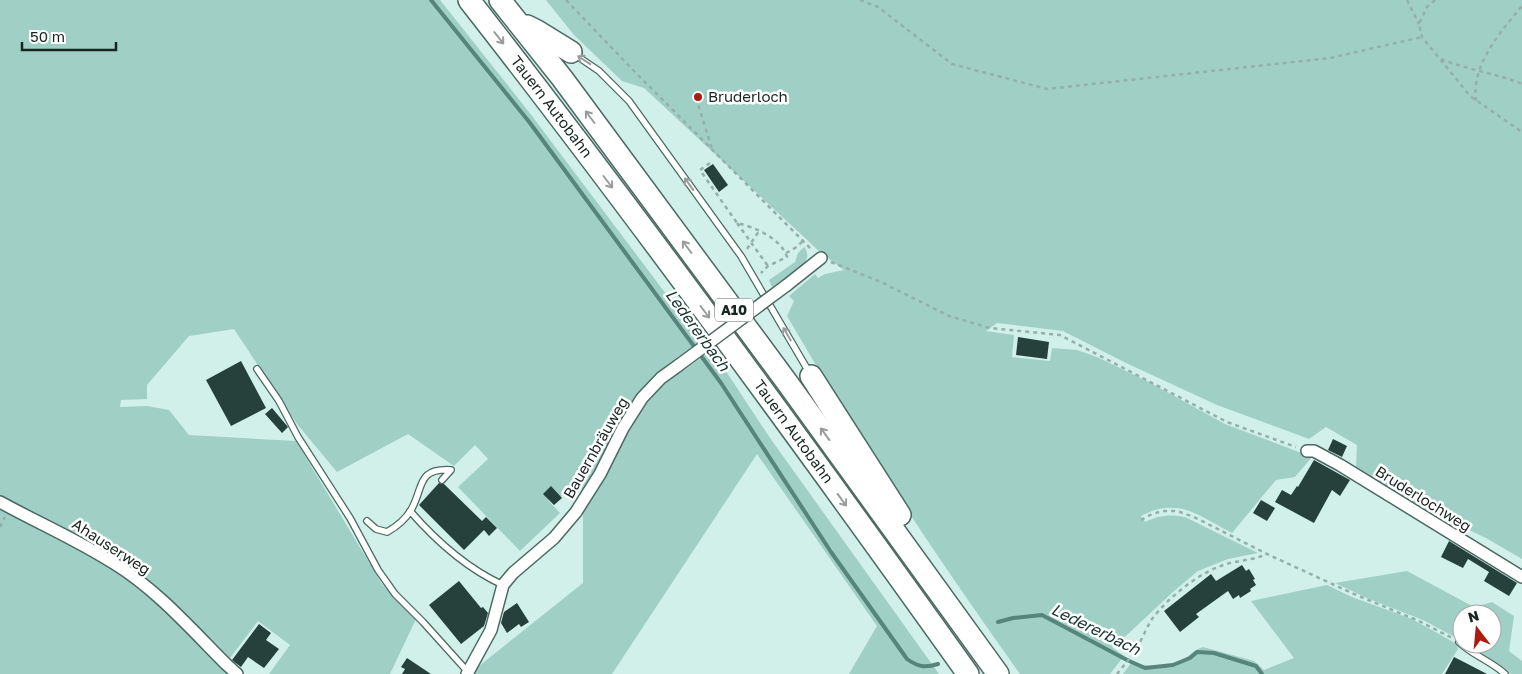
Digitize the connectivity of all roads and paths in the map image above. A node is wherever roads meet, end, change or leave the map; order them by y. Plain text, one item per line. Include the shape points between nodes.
1 (469, 0) edge
2 (500, 0) edge
3 (566, 0) edge
4 (860, 0) edge
5 (1407, 0) edge
6 (1435, 0) edge
7 (1522, 6) edge
8 (518, 22) junction
9 (1419, 24) junction
10 (1422, 37) junction
11 (571, 52) joint
12 (1439, 59) junction
13 (1480, 71) junction
14 (1522, 84) edge
15 (696, 98) dead end
16 (1476, 101) junction
17 (1522, 132) edge
18 (713, 151) junction
19 (710, 163) dead end
20 (737, 223) junction
21 (759, 231) junction
22 (803, 240) junction
23 (752, 242) junction
24 (786, 254) junction
25 (741, 256) junction
26 (821, 258) junction
27 (768, 266) junction
28 (754, 278) junction
29 (257, 369) dead end
30 (811, 376) joint
31 (1307, 450) joint
32 (442, 480) dead end
33 (0, 502) edge
34 (410, 511) junction
35 (1140, 520) dead end
36 (367, 521) dead end
37 (1267, 554) junction
38 (1522, 577) edge
39 (503, 585) junction
40 (946, 601) junction
41 (1452, 638) edge
42 (1475, 654) edge
43 (468, 673) edge
44 (237, 674) edge
45 (968, 674) edge
46 (998, 674) edge
47 (1117, 674) edge
48 (1505, 674) edge

1 -> 45 highway, Tauern Autobahn / A10 via 760,386
2 - 8 highway, Tauern Autobahn / A10
3 - 18 path
4 - 10 path via 878,7 952,64 1047,89 1330,58
5 - 9 path
6 - 9 path via 1427,7
7 - 13 path via 1493,45
8 - 11 highway
40 -> 8 highway, Tauern Autobahn / A10 via 780,372
9 - 10 path
10 - 12 path
25 -> 11 lane via 629,101 599,71
12 - 13 path
12 - 16 path
13 - 14 path
13 - 16 path via 1476,82
15 - 18 path
16 - 17 path
18 - 22 path
19 - 20 path via 700,170
20 - 21 path
20 - 23 path
21 - 23 path
21 - 24 path via 774,240
22 - 24 path
22 - 26 path
23 - 25 path
23 - 27 path
24 - 27 path via 787,257
25 - 28 lane
26 - 31 path via 881,282 949,316 990,328 1060,335 1227,422
26 - 39 street, Bauernbräuweg, bridge via 661,378 642,398 576,512 554,538 512,573
27 - 28 path
30 -> 28 lane
29 - 43 lane, Bauernbräuweg via 350,518 378,570 395,594
30 - 40 highway via 926,554
31 - 38 street, Bruderlochweg via 1340,465
32 - 34 lane via 451,470 437,469 428,474
33 - 44 street, Ahauserweg via 116,564 153,593
34 - 36 lane via 387,532 376,529
34 - 39 lane via 453,553 483,576
35 - 37 path via 1163,511 1177,511
37 - 41 path
37 - 47 path via 1218,567 1165,603
39 - 43 street, Bauernbräuweg via 491,630
40 - 46 highway, Tauern Autobahn / A10
42 - 48 lane

